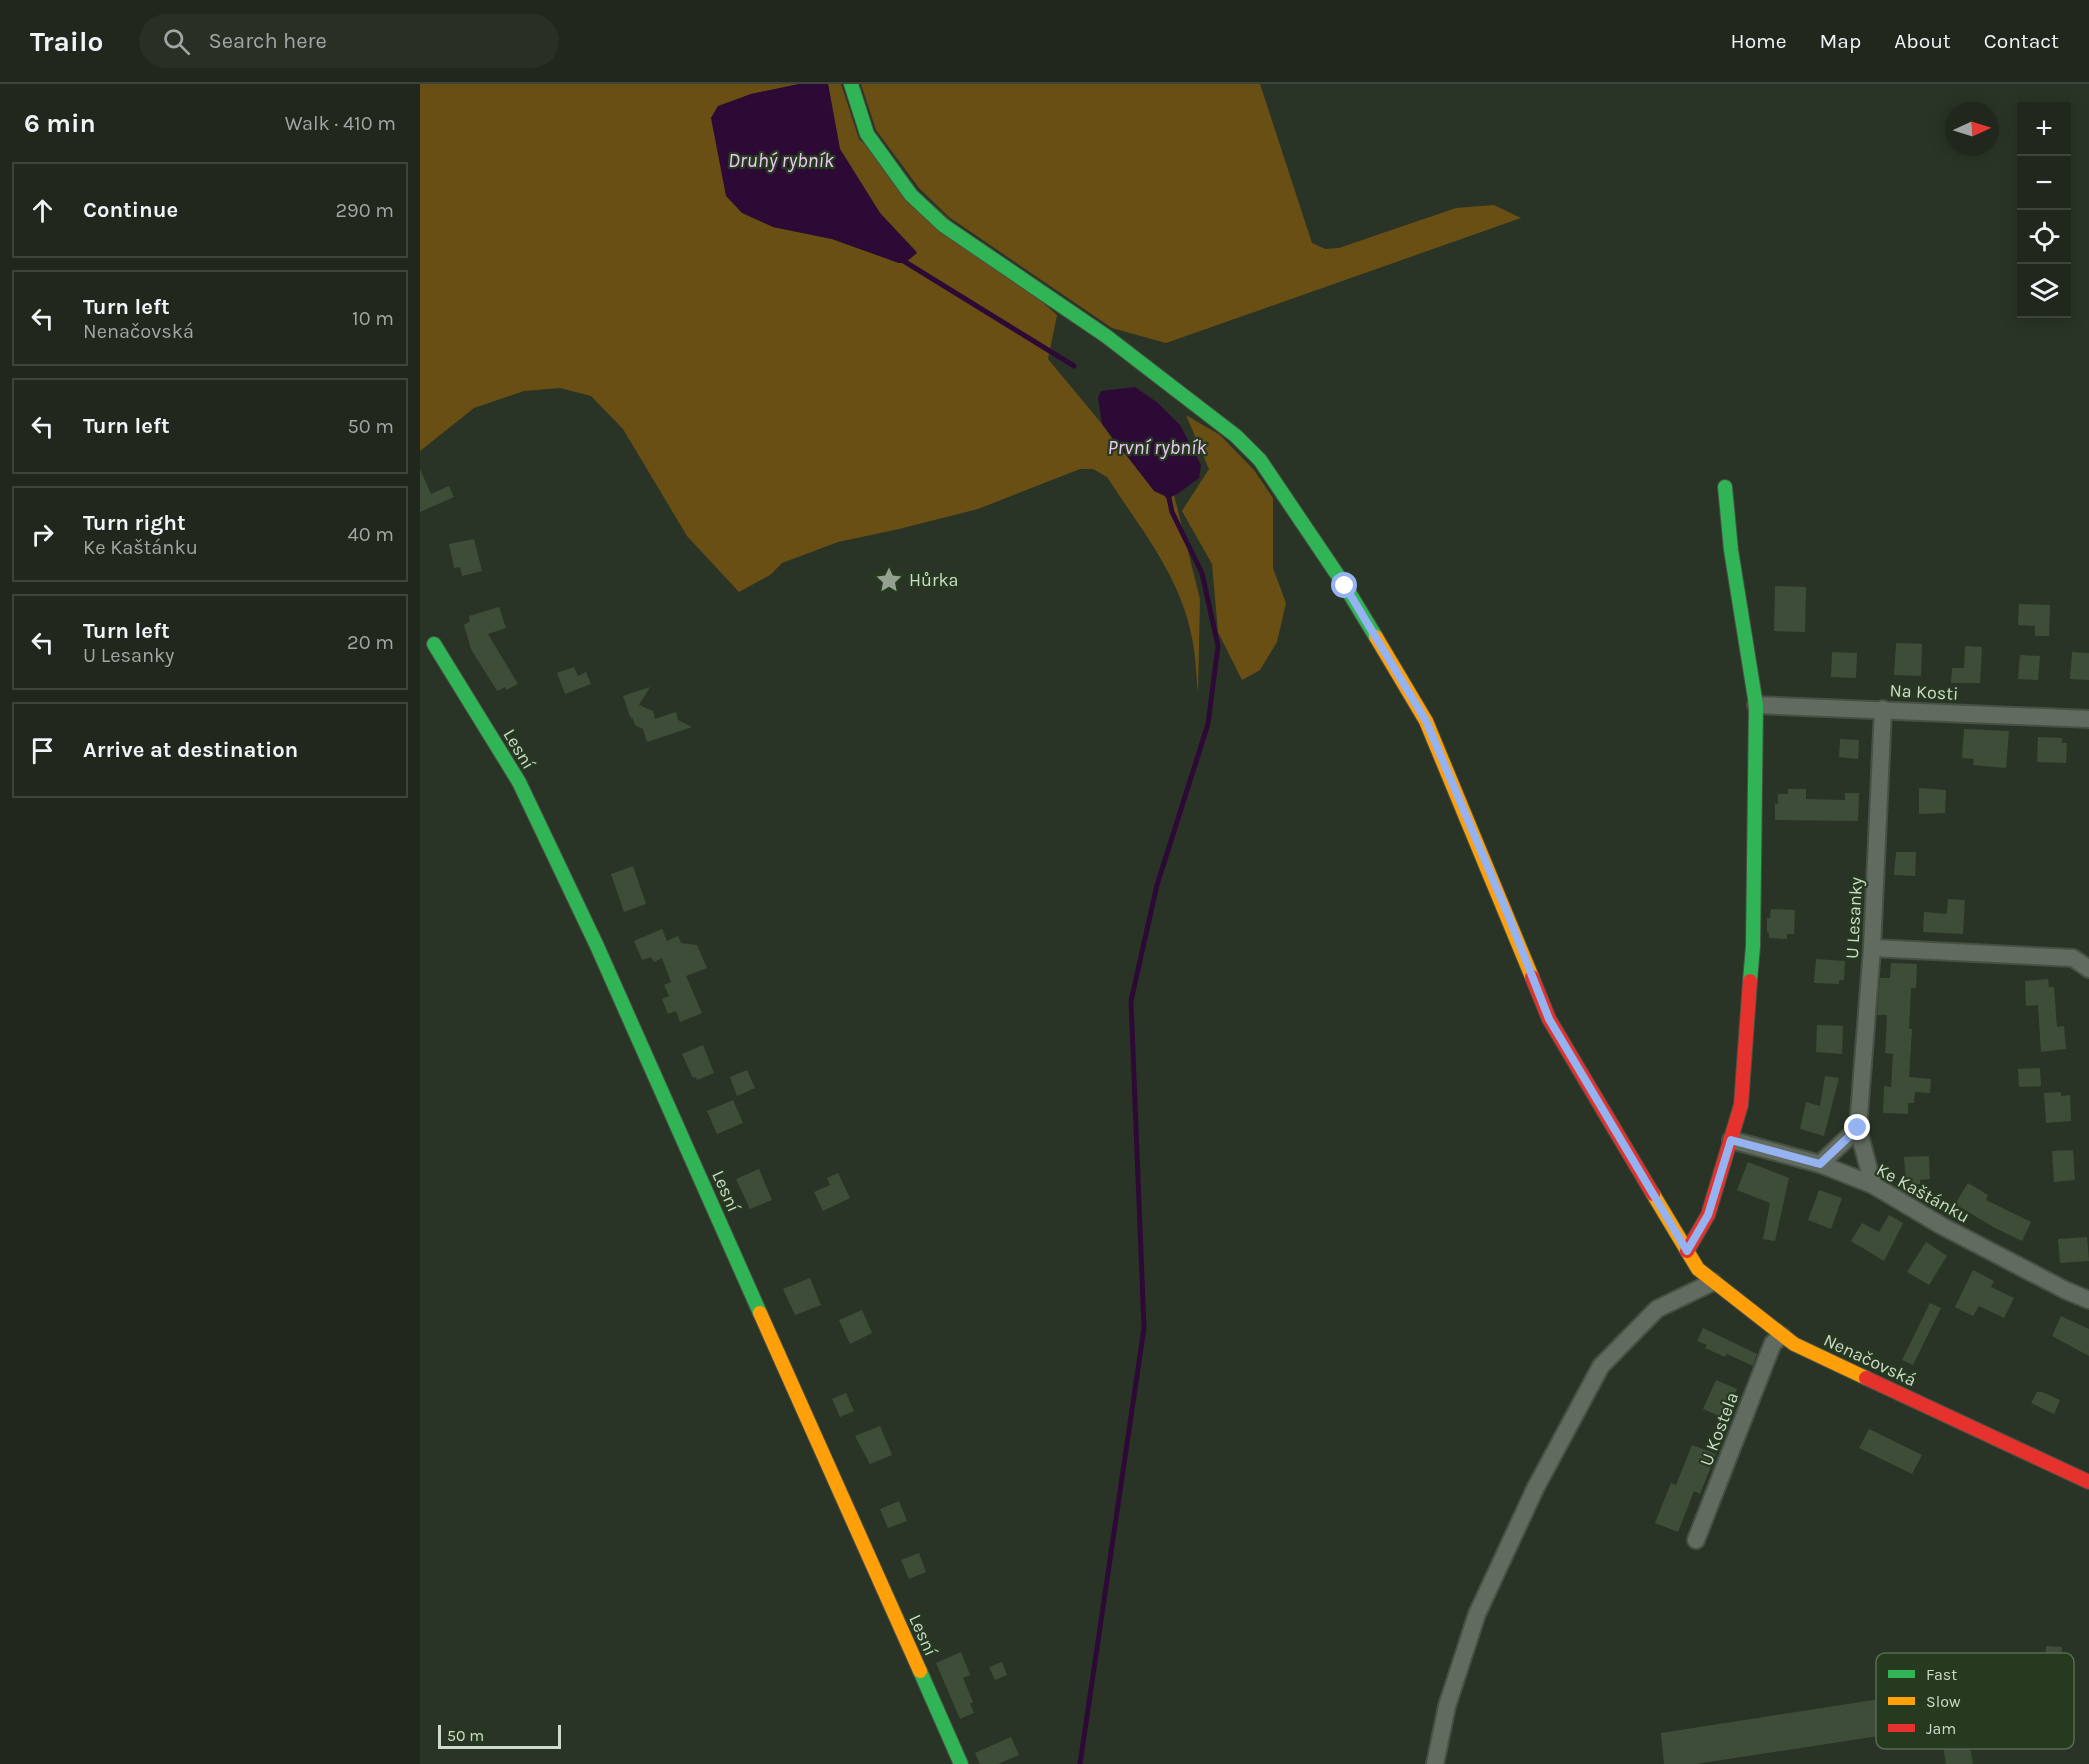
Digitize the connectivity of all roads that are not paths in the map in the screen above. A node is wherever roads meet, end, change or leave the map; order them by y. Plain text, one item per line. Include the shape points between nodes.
1 (851, 84) edge
2 (1725, 487) dead end
3 (434, 644) dead end
4 (1756, 705) junction
5 (1883, 709) junction
6 (2089, 719) edge
7 (1872, 948) junction
8 (2089, 969) edge
9 (1858, 1128) junction
10 (1731, 1140) junction
11 (1820, 1164) junction
12 (1873, 1185) junction
13 (1687, 1251) junction
14 (1713, 1282) junction
15 (2089, 1300) edge
16 (1782, 1336) junction
17 (2089, 1482) edge
18 (1696, 1540) dead end
19 (961, 1764) edge
20 (1436, 1764) edge

1 - 13 street, Nenačovská via 867,134 911,195 943,225 1106,336 1236,436 1260,460 1345,586 1426,721 1549,1019
2 - 4 street
3 - 19 street, Lesní via 519,782 597,946
4 - 5 street, Na Kosti
4 - 10 street via 1754,946 1741,1105
5 - 6 street, Na Kosti
5 - 7 street, U Lesanky
7 - 8 street via 2073,958
7 - 9 street, U Lesanky
9 - 11 street
9 - 12 street, U Lesanky
10 - 11 street, Ke Kaštánku
10 - 13 street via 1708,1215
11 - 12 street, Ke Kaštánku
12 - 15 street, Ke Kaštánku via 1942,1226
13 - 14 street, Nenačovská via 1698,1269
14 - 16 street, Nenačovská
14 - 20 street via 1657,1309 1601,1366 1536,1487 1477,1614 1447,1706
16 - 17 street, Nenačovská
16 - 18 street, U Kostela via 1773,1343

